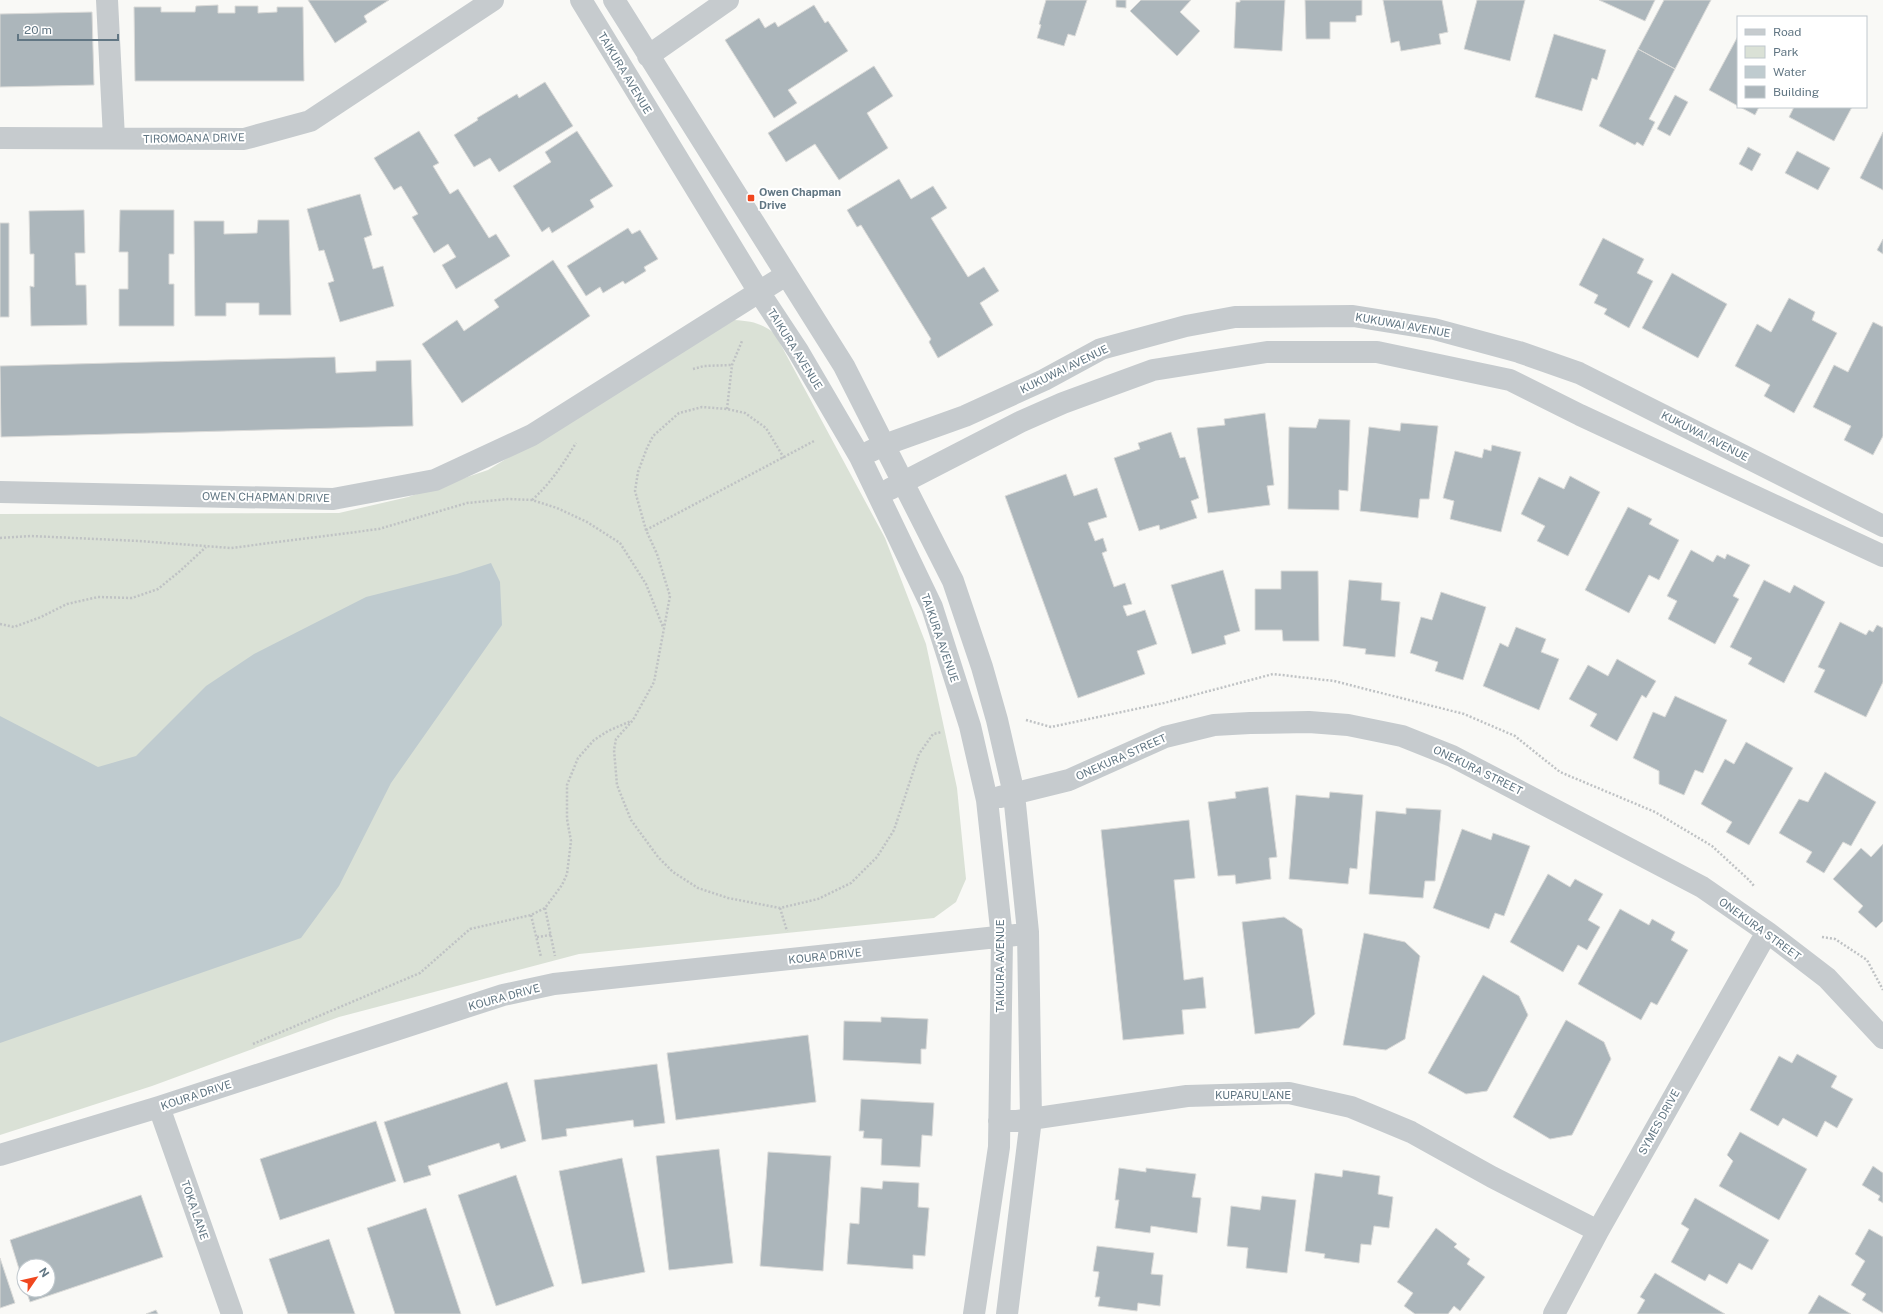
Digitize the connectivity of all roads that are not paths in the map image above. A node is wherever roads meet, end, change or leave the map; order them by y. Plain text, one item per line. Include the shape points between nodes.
1 (107, 0) edge
2 (492, 0) edge
3 (580, 0) edge
4 (614, 0) edge
5 (728, 0) edge
6 (648, 56) junction
7 (0, 138) edge
8 (114, 138) junction
9 (786, 275) junction
10 (759, 292) junction
11 (884, 445) junction
12 (860, 457) junction
13 (904, 482) junction
14 (0, 492) edge
15 (879, 495) junction
16 (1883, 526) edge
17 (1883, 556) edge
18 (1014, 794) junction
19 (987, 800) junction
20 (1028, 932) junction
21 (1767, 932) junction
22 (1002, 938) junction
23 (1883, 1038) edge
24 (159, 1107) junction
25 (1031, 1119) junction
26 (999, 1121) junction
27 (0, 1155) edge
28 (1598, 1231) junction
29 (232, 1314) edge
30 (974, 1314) edge
31 (1007, 1314) edge
32 (1554, 1314) edge

1 - 8 street
2 - 8 street, TIROMOANA DRIVE via 310,121 244,139
3 - 10 street, TAIKURA AVENUE
4 - 6 street
5 - 6 street
6 - 9 street
7 - 8 street, TIROMOANA DRIVE
9 - 10 street, OWEN CHAPMAN DRIVE
9 - 11 street via 844,366
10 - 12 street, TAIKURA AVENUE via 798,351
10 - 14 street, OWEN CHAPMAN DRIVE via 532,435 435,480 333,499
11 - 12 street, KUKUWAI AVENUE
11 - 13 street
11 - 16 street, KUKUWAI AVENUE via 965,416 1044,380 1101,349 1186,326 1235,318 1353,316 1434,329 1519,352 1579,373
12 - 15 street, TAIKURA AVENUE
13 - 15 street
13 - 17 street via 1020,422 1063,403 1153,370 1267,352 1377,352 1510,380
13 - 18 street via 953,581 984,674
15 - 19 street, TAIKURA AVENUE via 932,607 970,726
18 - 19 street, ONEKURA STREET
18 - 20 street
18 - 21 street, ONEKURA STREET via 1069,780 1165,737 1214,725 1309,722 1348,725 1402,736 1452,756 1702,887
19 - 22 street, TAIKURA AVENUE
20 - 22 street, KOURA DRIVE
20 - 25 street
21 - 23 street, ONEKURA STREET via 1827,978
21 - 28 street, SYMES DRIVE
22 - 24 street, KOURA DRIVE via 554,984 503,995
22 - 26 street, TAIKURA AVENUE
24 - 27 street, KOURA DRIVE
24 - 29 street, TOKA LANE
25 - 26 street, KUPARU LANE
25 - 28 street, KUPARU LANE via 1188,1096 1289,1094 1352,1106 1411,1132
25 - 31 street
26 - 30 street, TAIKURA AVENUE via 999,1147
28 - 32 street, SYMES DRIVE

